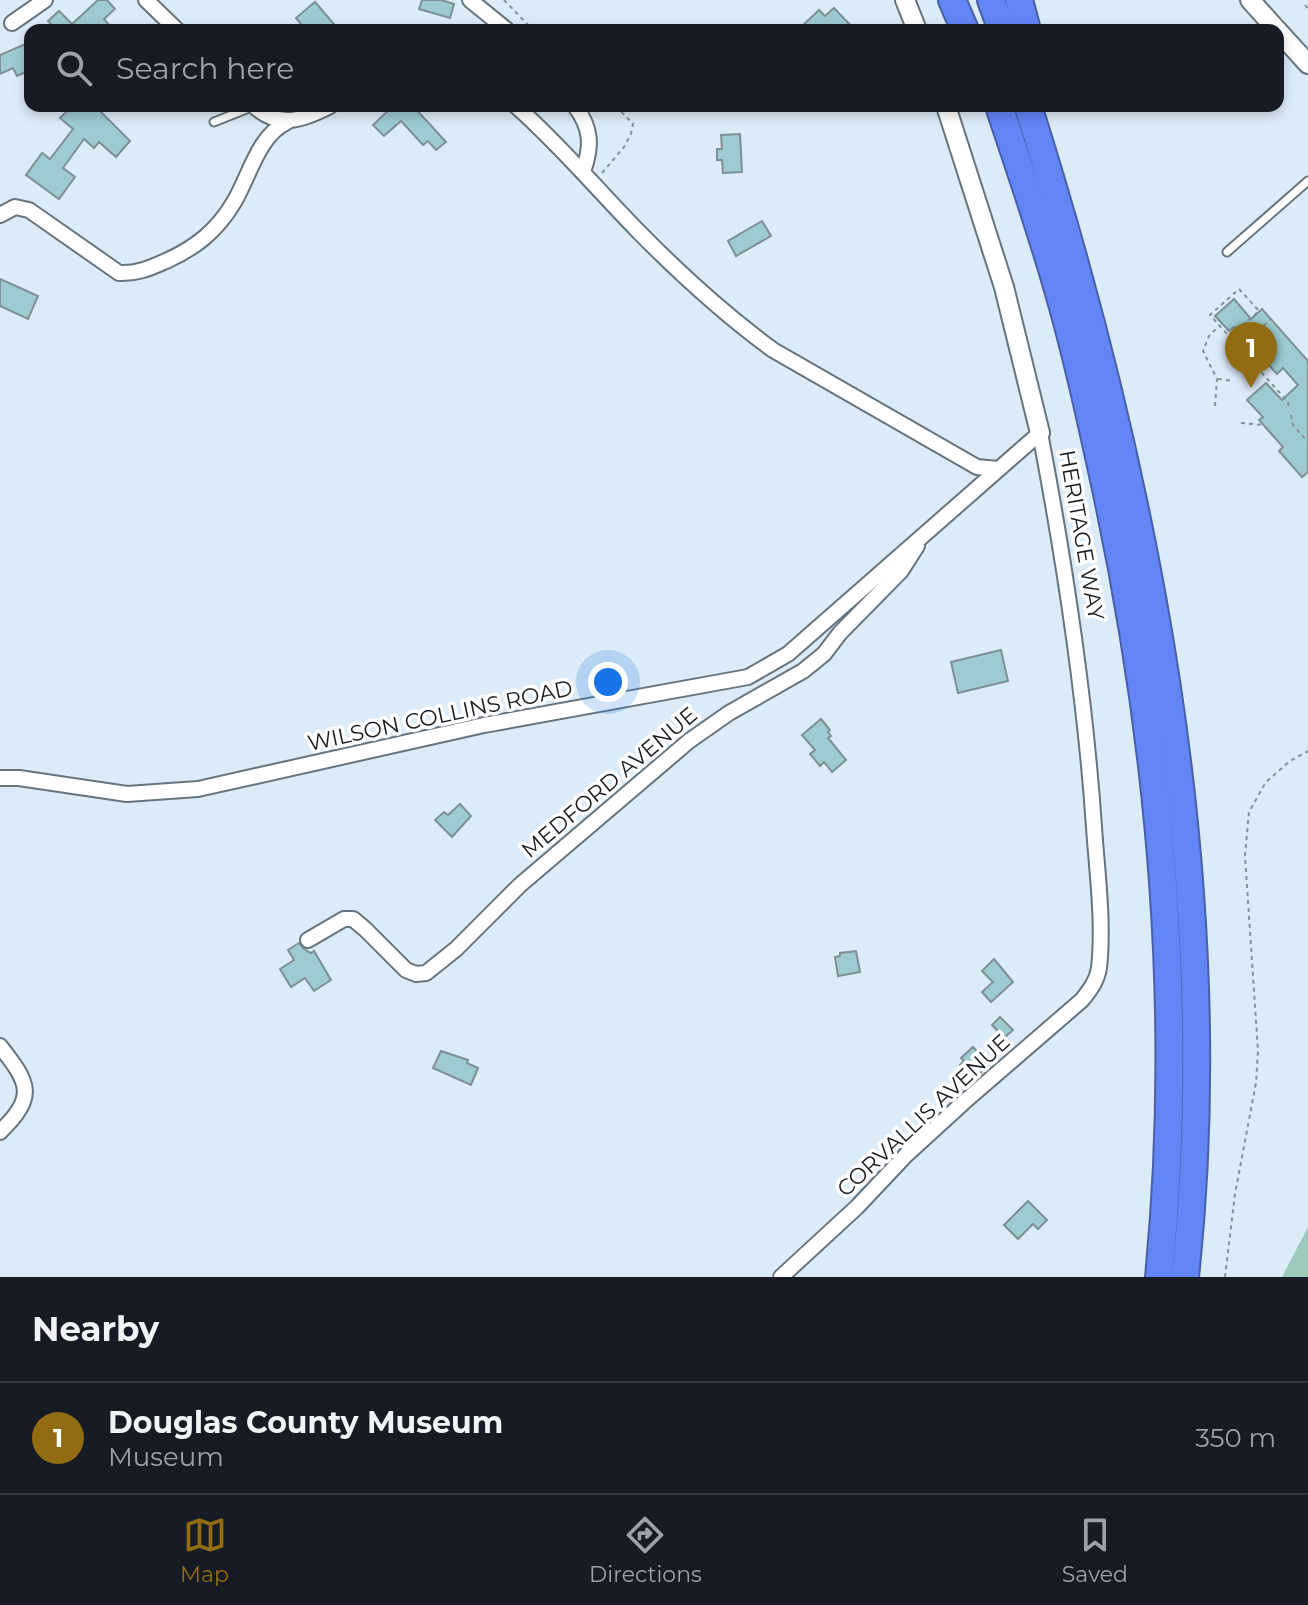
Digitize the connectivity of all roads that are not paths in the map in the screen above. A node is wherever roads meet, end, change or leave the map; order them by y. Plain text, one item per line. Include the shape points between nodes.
1 (45, 0) edge
2 (146, 0) edge
3 (470, 0) edge
4 (905, 0) edge
5 (952, 0) edge
6 (966, 0) edge
7 (991, 0) edge
8 (1019, 0) edge
9 (1250, 0) edge
10 (162, 6) edge
11 (12, 23) dead end
12 (173, 24) edge
13 (500, 24) edge
14 (915, 24) edge
15 (962, 24) edge
16 (973, 24) edge
17 (1000, 24) edge
18 (1025, 24) edge
19 (1272, 24) edge
20 (1284, 37) edge
21 (1308, 64) edge
22 (239, 112) edge
23 (263, 112) edge
24 (319, 112) edge
25 (522, 112) edge
26 (578, 112) edge
27 (948, 112) edge
28 (1001, 112) edge
29 (1030, 112) edge
30 (1049, 112) edge
31 (214, 122) dead end
32 (287, 122) junction
33 (588, 178) junction
34 (1308, 181) edge
35 (0, 215) edge
36 (1227, 252) dead end
37 (1085, 293) junction
38 (1040, 433) junction
39 (998, 469) junction
40 (925, 532) junction
41 (0, 778) edge
42 (308, 940) dead end
43 (1094, 985) joint
44 (0, 1046) edge
45 (0, 1132) edge
46 (781, 1277) edge
47 (1159, 1277) edge
48 (1185, 1277) edge

1 - 11 street
2 - 10 street
3 - 13 street
4 - 14 street
5 - 15 highway
6 - 16 highway
7 - 17 highway
8 - 18 highway
9 - 19 street
10 - 12 street
20 - 21 street
22 - 31 lane
23 - 32 street
24 - 32 street
25 - 33 street
26 - 33 street via 590,132
27 - 38 street, HERITAGE WAY via 1004,287
28 - 47 highway via 1055,279 1092,425 1143,696 1163,867 1169,984 1170,1110
29 - 37 highway
30 - 37 highway
32 - 35 street via 270,133 233,203 206,238 149,269 119,273 29,210 15,207
33 - 39 street via 690,281 773,350 977,467
34 - 36 lane
37 - 48 highway via 1141,541 1170,710 1187,858 1194,1150
38 - 39 street, WILSON COLLINS ROAD
38 - 43 street, HERITAGE WAY via 1075,635 1088,757 1099,921
39 - 40 street, WILSON COLLINS ROAD
40 - 41 street, WILSON COLLINS ROAD via 788,654 748,677 484,725 198,789 127,794
40 - 42 street, MEDFORD AVENUE via 901,571 824,654 689,741 426,973 406,970 353,919
43 - 46 street, CORVALLIS AVENUE
44 - 45 street via 26,1086 13,1119

